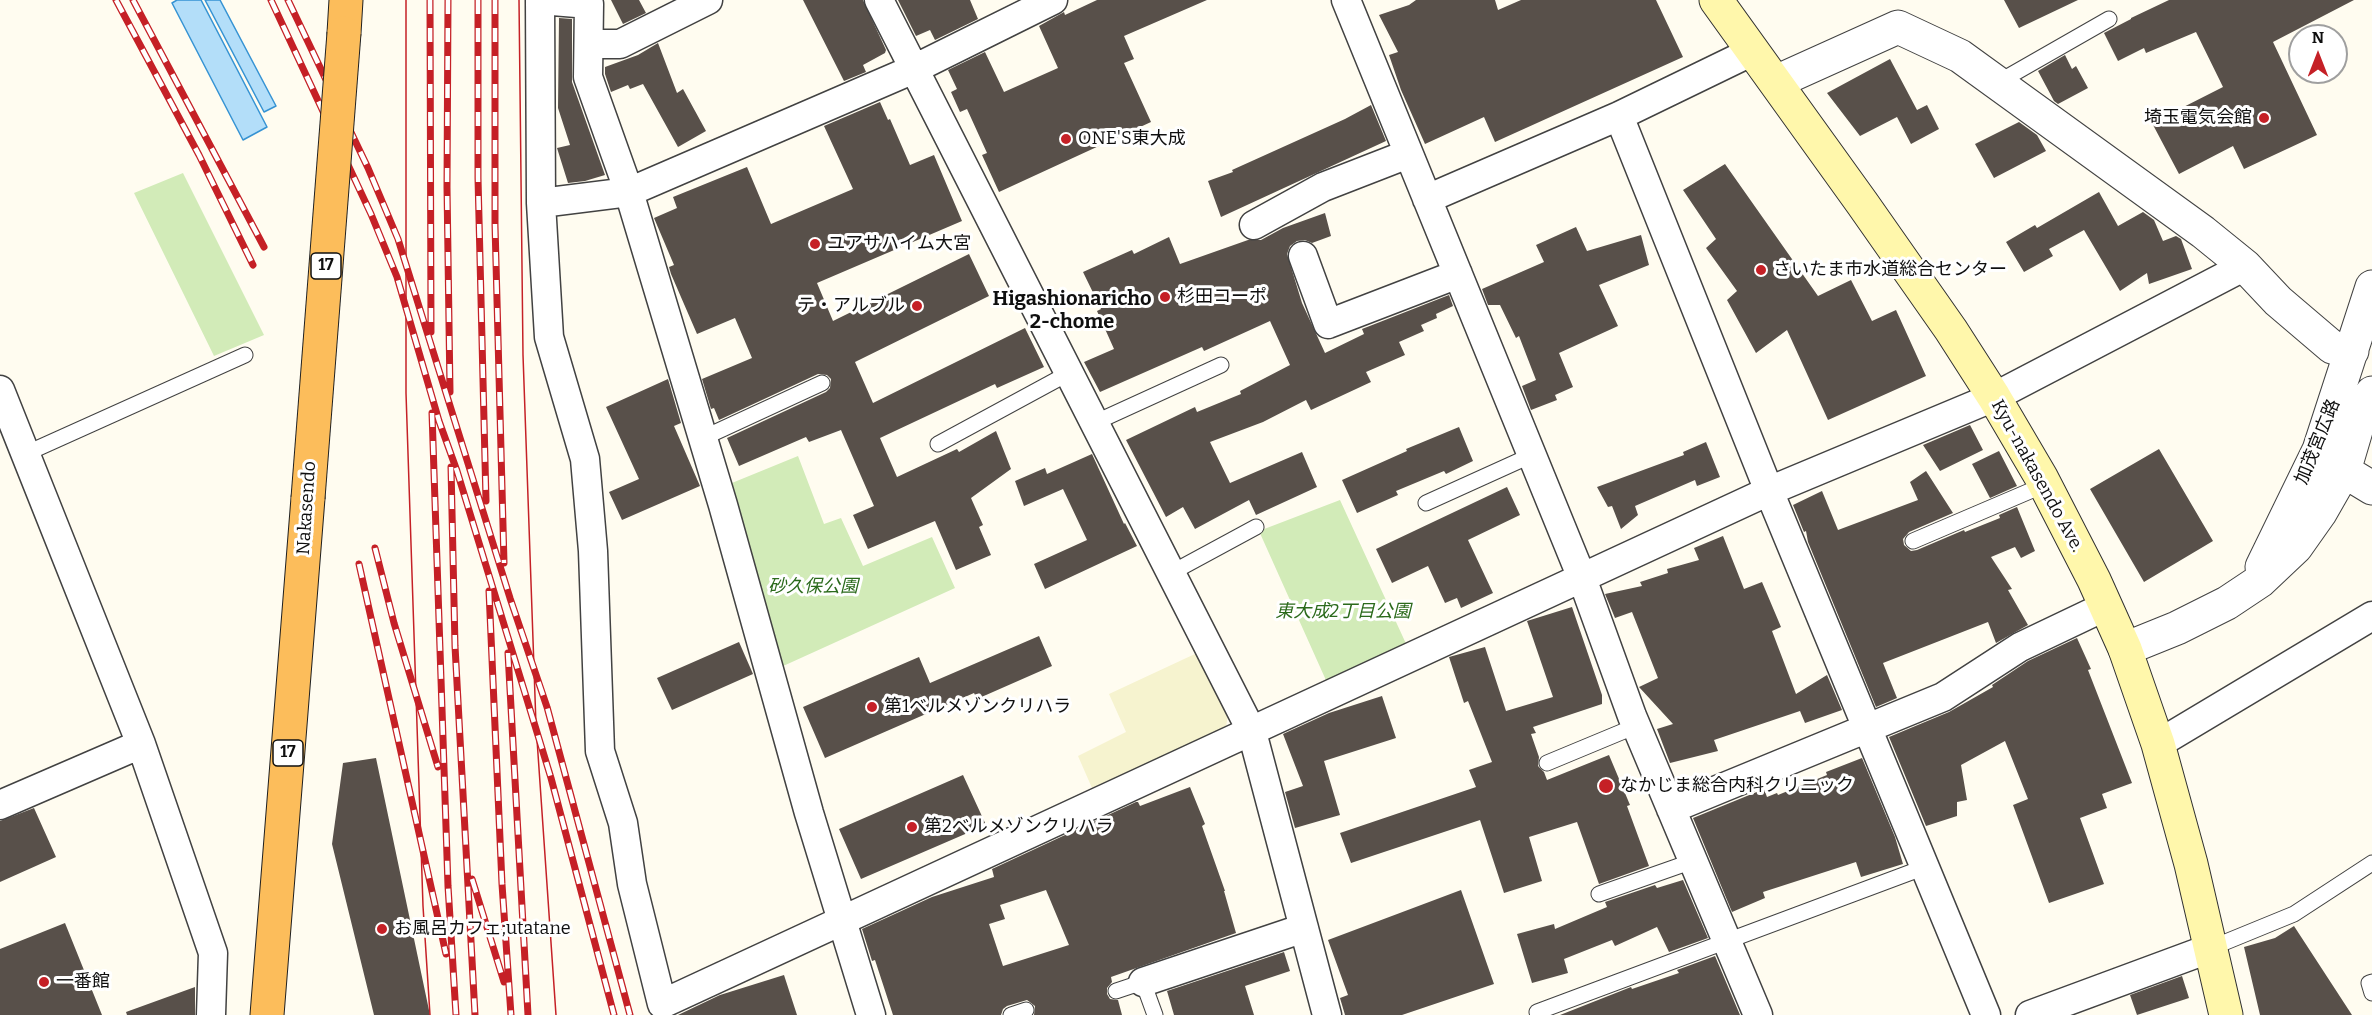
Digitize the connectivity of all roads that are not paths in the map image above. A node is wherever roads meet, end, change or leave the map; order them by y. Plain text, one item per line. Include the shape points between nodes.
1 (346, 0) edge
2 (540, 0) edge
3 (708, 0) edge
4 (879, 0) edge
5 (1053, 0) edge
6 (1346, 0) edge
7 (1716, 0) edge
8 (2109, 19) dead end
9 (589, 44) junction
10 (1753, 51) junction
11 (914, 69) junction
12 (1776, 82) junction
13 (1998, 83) junction
14 (1618, 116) junction
15 (1408, 154) junction
16 (629, 192) junction
17 (1427, 199) junction
18 (541, 203) junction
19 (1254, 225) dead end
20 (1303, 256) dead end
21 (2245, 266) junction
22 (1458, 274) junction
23 (2372, 287) edge
24 (2352, 351) junction
25 (245, 355) dead end
26 (1221, 365) dead end
27 (1069, 373) junction
28 (822, 383) dead end
29 (2372, 393) edge
30 (1994, 397) junction
31 (2, 398) edge
32 (1094, 423) junction
33 (703, 438) junction
34 (939, 444) dead end
35 (25, 454) junction
36 (1532, 455) junction
37 (2344, 471) junction
38 (2044, 485) junction
39 (2372, 488) edge
40 (1769, 491) junction
41 (1426, 503) dead end
42 (1256, 527) dead end
43 (1913, 541) dead end
44 (1171, 573) junction
45 (1582, 578) junction
46 (2248, 589) junction
47 (2106, 606) junction
48 (2372, 616) edge
49 (2125, 649) junction
50 (1636, 726) junction
51 (1867, 728) junction
52 (1252, 732) junction
53 (141, 744) junction
54 (2158, 744) junction
55 (1547, 763) dead end
56 (0, 805) edge
57 (1671, 810) junction
58 (1693, 861) junction
59 (2372, 863) edge
60 (1924, 867) junction
61 (1599, 894) dead end
62 (841, 919) junction
63 (1304, 928) junction
64 (1727, 942) junction
65 (2211, 948) junction
66 (1143, 982) junction
67 (2372, 982) edge
68 (1116, 991) dead end
69 (2372, 993) edge
70 (1026, 1010) dead end
71 (1537, 1012) dead end
72 (211, 1015) edge
73 (267, 1015) edge
74 (871, 1015) edge
75 (1011, 1015) edge
76 (1155, 1015) edge
77 (1327, 1015) edge
78 (1758, 1015) edge
79 (1986, 1015) edge
80 (2030, 1015) edge
81 (2226, 1015) edge

1 - 73 highway, Nakasendo / 17, bridge
2 - 9 street via 589,4
2 - 18 street
3 - 9 street via 620,44
4 - 11 street
5 - 11 street
6 - 15 street
7 - 10 main road, Kyu-nakasendo Ave.
8 - 13 lane
9 - 16 street via 588,77
10 - 12 main road, Kyu-nakasendo Ave.
10 - 14 street
11 - 16 street
11 - 27 street
12 - 13 street via 1898,27 1960,56
12 - 30 main road, Kyu-nakasendo Ave. via 1908,267
13 - 21 street
14 - 17 street
14 - 40 street
15 - 17 street
15 - 19 street via 1323,187
16 - 18 street
16 - 33 street
17 - 22 street
18 - 62 street via 549,337 585,459 593,551 600,751 622,823 632,884 662,1004
20 - 22 street via 1329,324
21 - 24 street via 2278,301 2332,347
21 - 30 street
22 - 36 street
23 - 24 street, 加茂宮広路
24 - 46 street, 加茂宮広路 via 2319,450 2268,557
25 - 35 lane
26 - 32 lane
27 - 32 street
27 - 34 lane
28 - 33 lane
29 - 37 street, 加茂宮広路 via 2360,417
30 - 38 main road, Kyu-nakasendo Ave.
30 - 40 street
31 - 35 street
32 - 44 street
33 - 62 street
35 - 53 street
36 - 41 lane
36 - 45 street
37 - 39 street
37 - 46 street, 加茂宮広路 via 2296,547
38 - 43 lane
38 - 47 main road, Kyu-nakasendo Ave.
40 - 45 street
40 - 51 street
42 - 44 lane
44 - 52 street
45 - 50 street
45 - 52 street
46 - 49 street, 加茂宮広路 via 2177,628
47 - 49 main road, Kyu-nakasendo Ave.
47 - 51 street via 2020,647 1943,697
48 - 54 street
49 - 54 main road, Kyu-nakasendo Ave.
50 - 55 lane
50 - 57 street
51 - 57 street
51 - 60 street
52 - 62 street
52 - 63 street
53 - 56 street
53 - 72 street via 213,953
54 - 65 main road, Kyu-nakasendo Ave.
57 - 58 street
58 - 61 lane
58 - 64 street
59 - 65 lane via 2294,915
60 - 64 lane
60 - 79 street
62 - 74 street
63 - 66 street
63 - 77 street
64 - 71 lane
64 - 78 street
65 - 80 street
65 - 81 main road, Kyu-nakasendo Ave.
66 - 68 lane
66 - 76 lane
67 - 69 lane
70 - 75 lane

